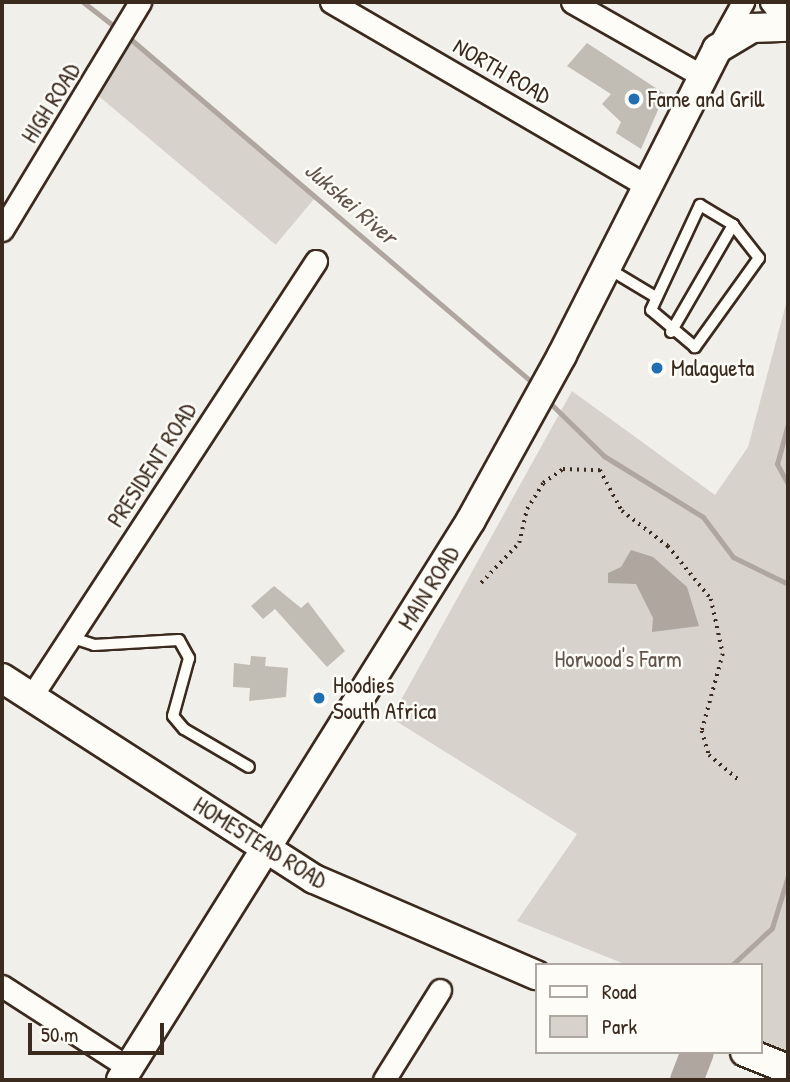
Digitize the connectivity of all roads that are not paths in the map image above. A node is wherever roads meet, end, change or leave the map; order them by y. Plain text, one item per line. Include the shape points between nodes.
1 (140, 2) edge
2 (331, 2) edge
3 (572, 2) edge
4 (743, 2) edge
5 (771, 2) edge
6 (788, 25) edge
7 (716, 49) junction
8 (702, 76) junction
9 (647, 186) junction
10 (733, 225) junction
11 (2, 230) edge
12 (316, 261) dead end
13 (606, 268) junction
14 (654, 296) junction
15 (671, 332) junction
16 (70, 637) junction
17 (2, 678) edge
18 (31, 697) junction
19 (249, 766) dead end
20 (299, 797) junction
21 (266, 849) junction
22 (382, 912) junction
23 (534, 974) edge
24 (2, 986) edge
25 (440, 990) dead end
26 (750, 1054) edge
27 (788, 1069) edge
28 (125, 1074) edge
29 (384, 1080) edge

1 - 11 street, HIGH ROAD
2 - 9 street, NORTH ROAD
3 - 8 street
4 - 7 street
5 - 6 street
6 - 7 main road via 752,28
7 - 8 main road, MAIN ROAD
8 - 9 main road, MAIN ROAD
9 - 13 main road, MAIN ROAD
10 - 14 lane via 709,205 694,210
10 - 15 lane
10 - 15 lane via 757,248 755,271 702,345 685,344
12 - 16 street, PRESIDENT ROAD
13 - 14 lane
13 - 20 main road, MAIN ROAD via 471,520
14 - 15 lane via 650,310
16 - 18 street, PRESIDENT ROAD
16 - 19 lane via 94,645 179,640 189,658 173,716 184,729
17 - 18 main road, HOMESTEAD ROAD
18 - 21 main road, HOMESTEAD ROAD
20 - 21 main road, MAIN ROAD
20 - 22 main road via 292,829 299,852
21 - 22 main road, HOMESTEAD ROAD
21 - 28 main road, MAIN ROAD
22 - 23 main road, HOMESTEAD ROAD
24 - 28 street
25 - 29 street
26 - 27 main road

